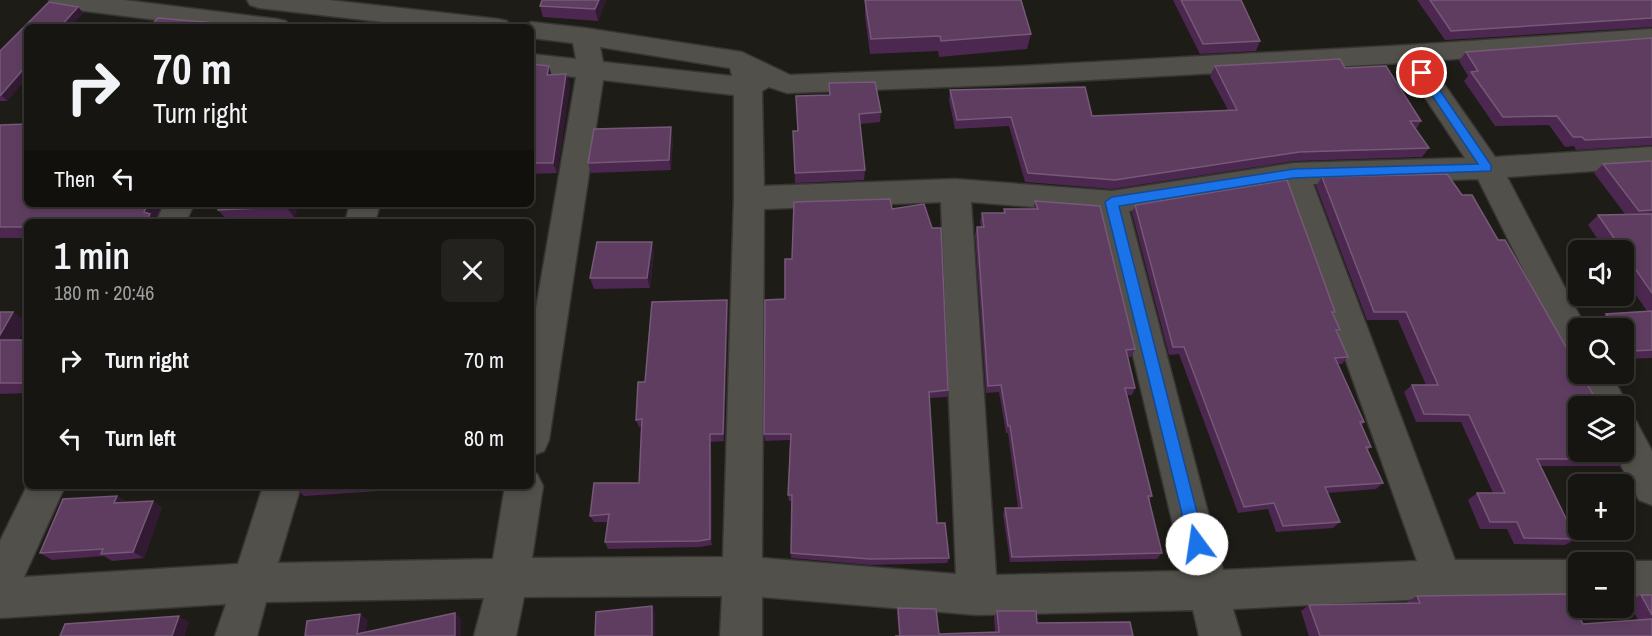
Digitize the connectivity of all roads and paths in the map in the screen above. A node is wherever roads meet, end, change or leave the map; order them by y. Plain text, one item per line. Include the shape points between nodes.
1 (61, 0) edge
2 (259, 0) edge
3 (286, 3) junction
4 (251, 24) edge
5 (269, 24) edge
6 (431, 24) edge
7 (534, 30) edge
8 (585, 36) junction
9 (1652, 37) edge
10 (1409, 54) junction
11 (534, 63) edge
12 (591, 70) junction
13 (752, 74) junction
14 (1652, 157) edge
15 (1487, 168) junction
16 (1294, 174) junction
17 (955, 190) junction
18 (749, 198) junction
19 (1112, 202) junction
20 (1568, 326) edge
21 (534, 422) edge
22 (1634, 453) edge
23 (1652, 488) edge
24 (45, 489) edge
25 (281, 489) edge
26 (524, 489) edge
27 (741, 576) junction
28 (509, 578) junction
29 (1443, 579) junction
30 (1568, 579) edge
31 (1634, 580) edge
32 (1652, 580) edge
33 (254, 583) junction
34 (0, 584) edge
35 (1208, 590) junction
36 (977, 595) junction
37 (0, 598) edge
38 (236, 636) edge
39 (495, 636) edge
40 (741, 636) edge
41 (1220, 636) edge

1 - 4 street
2 - 3 street
3 - 5 street
3 - 6 street
7 - 8 street
8 - 12 street
8 - 13 street
9 - 10 street
10 - 13 street via 833,83 787,84
10 - 15 street
11 - 12 street
12 - 13 street
12 - 21 street
13 - 18 street
14 - 15 street
15 - 16 street
15 - 20 street
16 - 19 street
16 - 29 street
17 - 18 street
17 - 19 street
17 - 36 street
18 - 27 street
19 - 35 street
22 - 23 street
24 - 34 street
25 - 33 street
26 - 28 street
27 - 28 street
27 - 36 street
27 - 40 street
28 - 33 street
28 - 39 street
29 - 30 street
29 - 35 street
31 - 32 street
33 - 37 street
33 - 38 street
35 - 36 street
35 - 41 street

